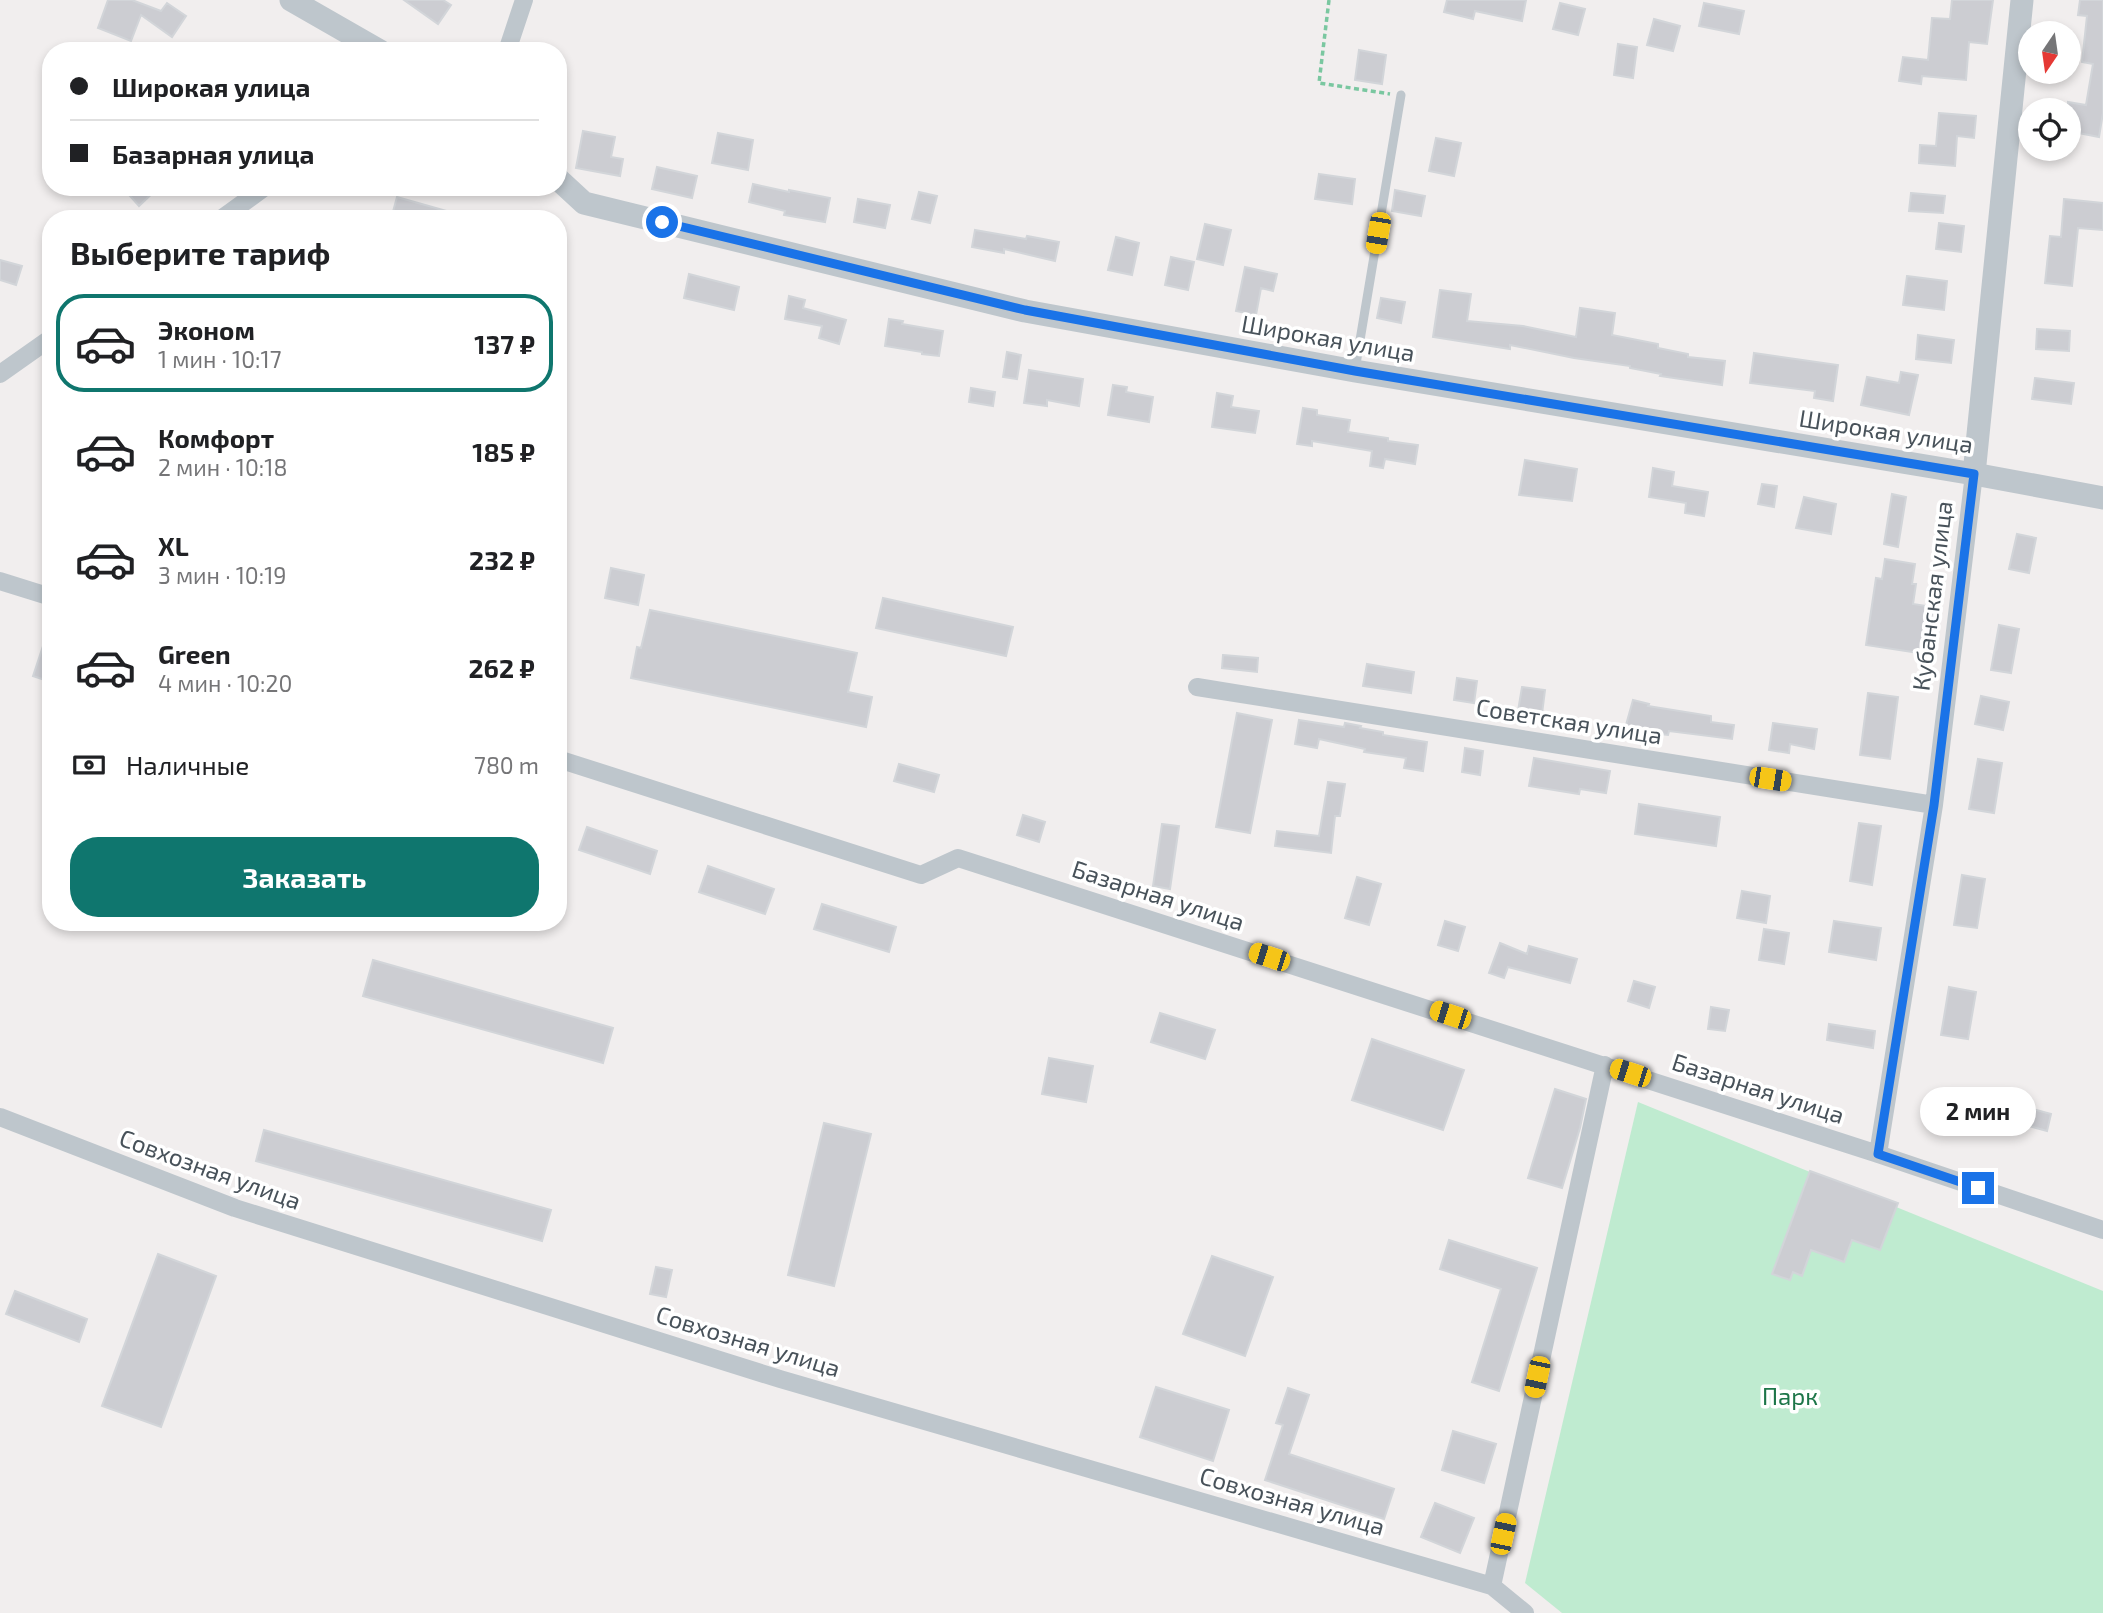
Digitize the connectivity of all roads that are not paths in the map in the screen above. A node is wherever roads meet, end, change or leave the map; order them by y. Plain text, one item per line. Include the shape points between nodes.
1 (291, 0) edge
2 (524, 0) edge
3 (2022, 0) edge
4 (364, 42) edge
5 (511, 42) edge
6 (1401, 96) road end
7 (567, 187) edge
8 (252, 196) edge
9 (233, 210) edge
10 (42, 344) edge
11 (1355, 371) junction
12 (0, 374) edge
13 (1974, 474) junction
14 (2103, 498) edge
15 (0, 581) edge
16 (42, 594) edge
17 (1197, 687) dead end
18 (567, 762) edge
19 (1934, 805) junction
20 (1605, 1065) junction
21 (0, 1117) edge
22 (1878, 1154) junction
23 (2103, 1230) edge
24 (1492, 1586) junction
25 (1525, 1613) edge

1 - 4 street
2 - 5 street
3 - 13 street, Кубанская улица
6 - 11 lane
7 - 11 street, Широкая улица via 584,203 1012,307
8 - 9 street
10 - 12 street
11 - 13 street, Широкая улица
13 - 14 street, Широкая улица
13 - 19 street, Кубанская улица
15 - 16 street
17 - 19 street, Советская улица
18 - 20 street, Базарная улица via 921,875 958,858
19 - 22 street, Кубанская улица
20 - 22 street, Базарная улица
20 - 24 street
21 - 24 street, Совхозная улица via 235,1209 780,1379
22 - 23 street, Базарная улица
24 - 25 street

